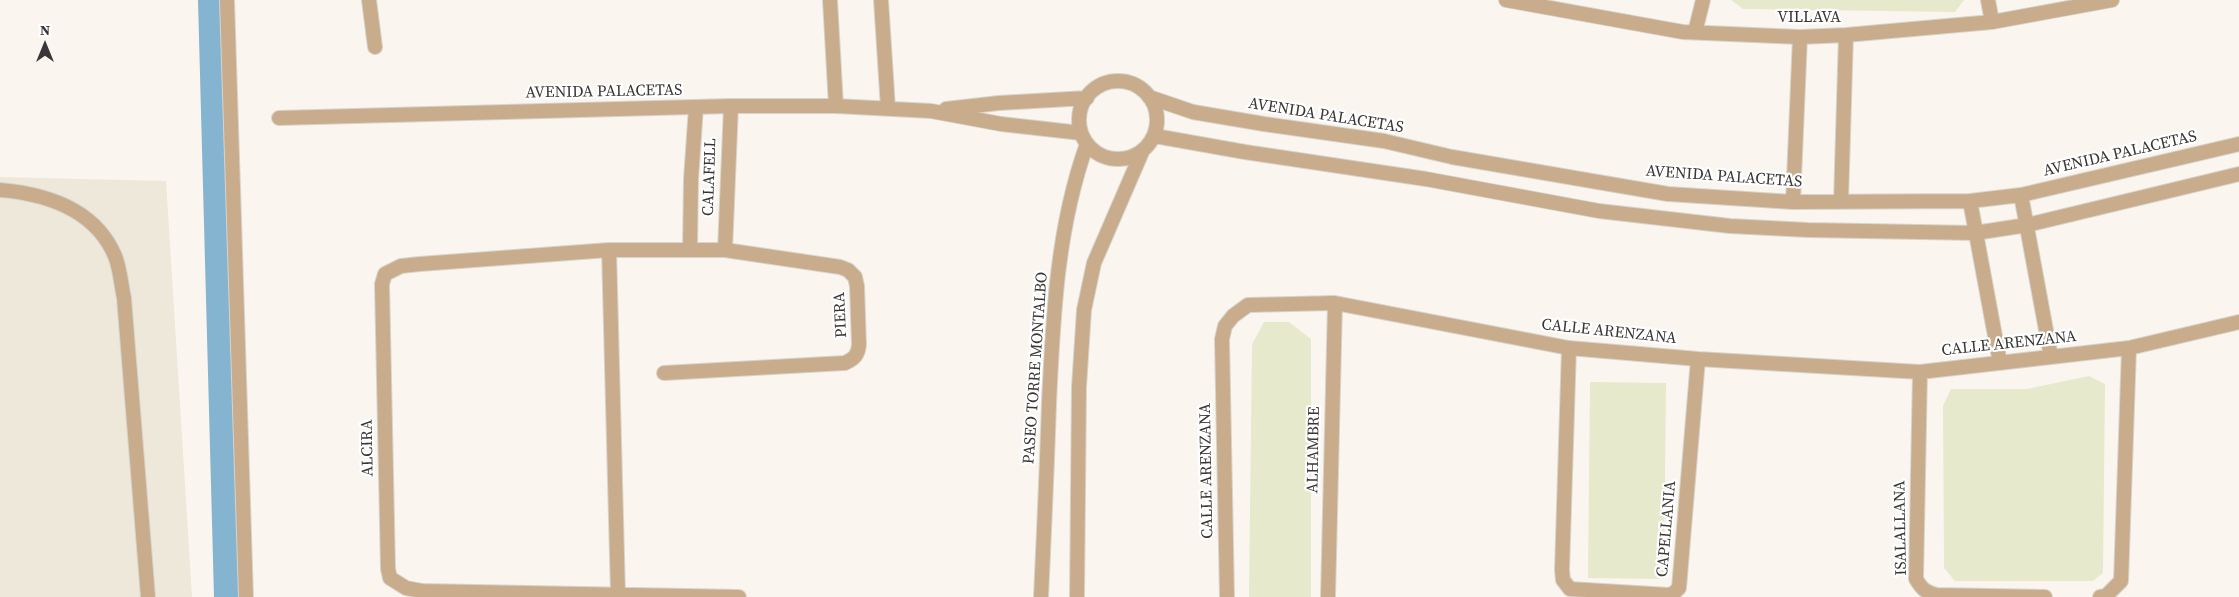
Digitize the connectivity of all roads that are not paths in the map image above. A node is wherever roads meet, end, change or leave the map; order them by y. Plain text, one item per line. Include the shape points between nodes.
1 (227, 0) edge
2 (369, 0) edge
3 (830, 0) edge
4 (881, 0) edge
5 (1506, 0) edge
6 (1703, 0) edge
7 (1988, 0) edge
8 (2112, 0) edge
9 (1992, 22) junction
10 (1695, 32) junction
11 (1846, 35) junction
12 (1800, 37) junction
13 (375, 47) dead end
14 (1150, 97) junction
15 (1087, 98) junction
16 (731, 106) junction
17 (836, 106) junction
18 (696, 107) junction
19 (888, 108) junction
20 (930, 111) junction
21 (279, 118) dead end
22 (1155, 136) junction
23 (1084, 139) junction
24 (2239, 144) edge
25 (1142, 152) junction
26 (2239, 174) edge
27 (0, 190) edge
28 (2021, 195) junction
29 (1841, 201) junction
30 (1970, 201) junction
31 (1793, 202) junction
32 (2027, 225) junction
33 (1976, 233) junction
34 (690, 249) junction
35 (610, 250) junction
36 (725, 250) junction
37 (1335, 303) junction
38 (2239, 322) edge
39 (1569, 348) junction
40 (2129, 348) junction
41 (2050, 357) junction
42 (1698, 359) junction
43 (2000, 363) junction
44 (1920, 372) junction
45 (664, 373) dead end
46 (618, 595) junction
47 (148, 597) edge
48 (246, 597) edge
49 (739, 597) edge
50 (1041, 597) edge
51 (1076, 597) edge
52 (1227, 597) edge
53 (1328, 597) edge
54 (2045, 597) edge
55 (2100, 597) edge

1 - 48 street
2 - 13 street
3 - 17 street
4 - 19 street
5 - 10 street, VILLAVA
6 - 10 street
7 - 9 street
8 - 9 street, VILLAVA
9 - 11 street, VILLAVA
10 - 12 street, VILLAVA
11 - 12 street, VILLAVA
11 - 29 street
12 - 31 street
14 - 15 street via 1134,84 1113,81 1094,89
14 - 22 street via 1158,116
14 - 31 street, AVENIDA PALACETAS via 1193,112 1384,141 1668,194
15 - 20 street, AVENIDA PALACETAS
15 - 23 street via 1078,117
16 - 17 street, AVENIDA PALACETAS
16 - 18 street, AVENIDA PALACETAS
16 - 36 street, CALAFELL
17 - 19 street, AVENIDA PALACETAS
18 - 21 street, AVENIDA PALACETAS
18 - 34 street, CALAFELL
19 - 20 street, AVENIDA PALACETAS
20 - 23 street, AVENIDA PALACETAS
22 - 25 street
22 - 33 street via 1426,179 1599,211 1730,226
23 - 25 street via 1093,151 1113,159
23 - 50 street, PASEO TORRE MONTALBO via 1066,220 1053,312
24 - 28 street, AVENIDA PALACETAS
25 - 51 street via 1094,263 1084,310 1079,387
26 - 32 street
27 - 47 street via 25,192 58,202 86,217 98,228 116,257 124,298
28 - 30 street, AVENIDA PALACETAS
28 - 32 street
29 - 30 street, AVENIDA PALACETAS
29 - 31 street, AVENIDA PALACETAS
30 - 33 street
32 - 33 street
32 - 41 street
33 - 43 street
34 - 35 street, ALCIRA
34 - 36 street, PIERA
35 - 46 street
35 - 46 street, ALCIRA via 410,265 385,274 382,284 388,569 390,578 396,583 422,591
36 - 45 street, PIERA via 848,270 855,277 857,286 858,354 845,363
37 - 39 street, CALLE ARENZANA
37 - 52 street, CALLE ARENZANA via 1248,304 1225,326 1222,339
37 - 53 street, ALHAMBRE
38 - 40 street, CALLE ARENZANA
39 - 42 street, CALLE ARENZANA
39 - 42 street, CAPELLANIA via 1562,570 1563,580 1570,589 1669,595 1679,588
40 - 41 street, CALLE ARENZANA
40 - 55 street via 2121,581 2106,596
41 - 43 street, CALLE ARENZANA
42 - 44 street, CALLE ARENZANA
43 - 44 street, CALLE ARENZANA
44 - 54 street, ISALALLANA via 1916,579 1926,592 1937,595
46 - 49 street, ALCIRA

